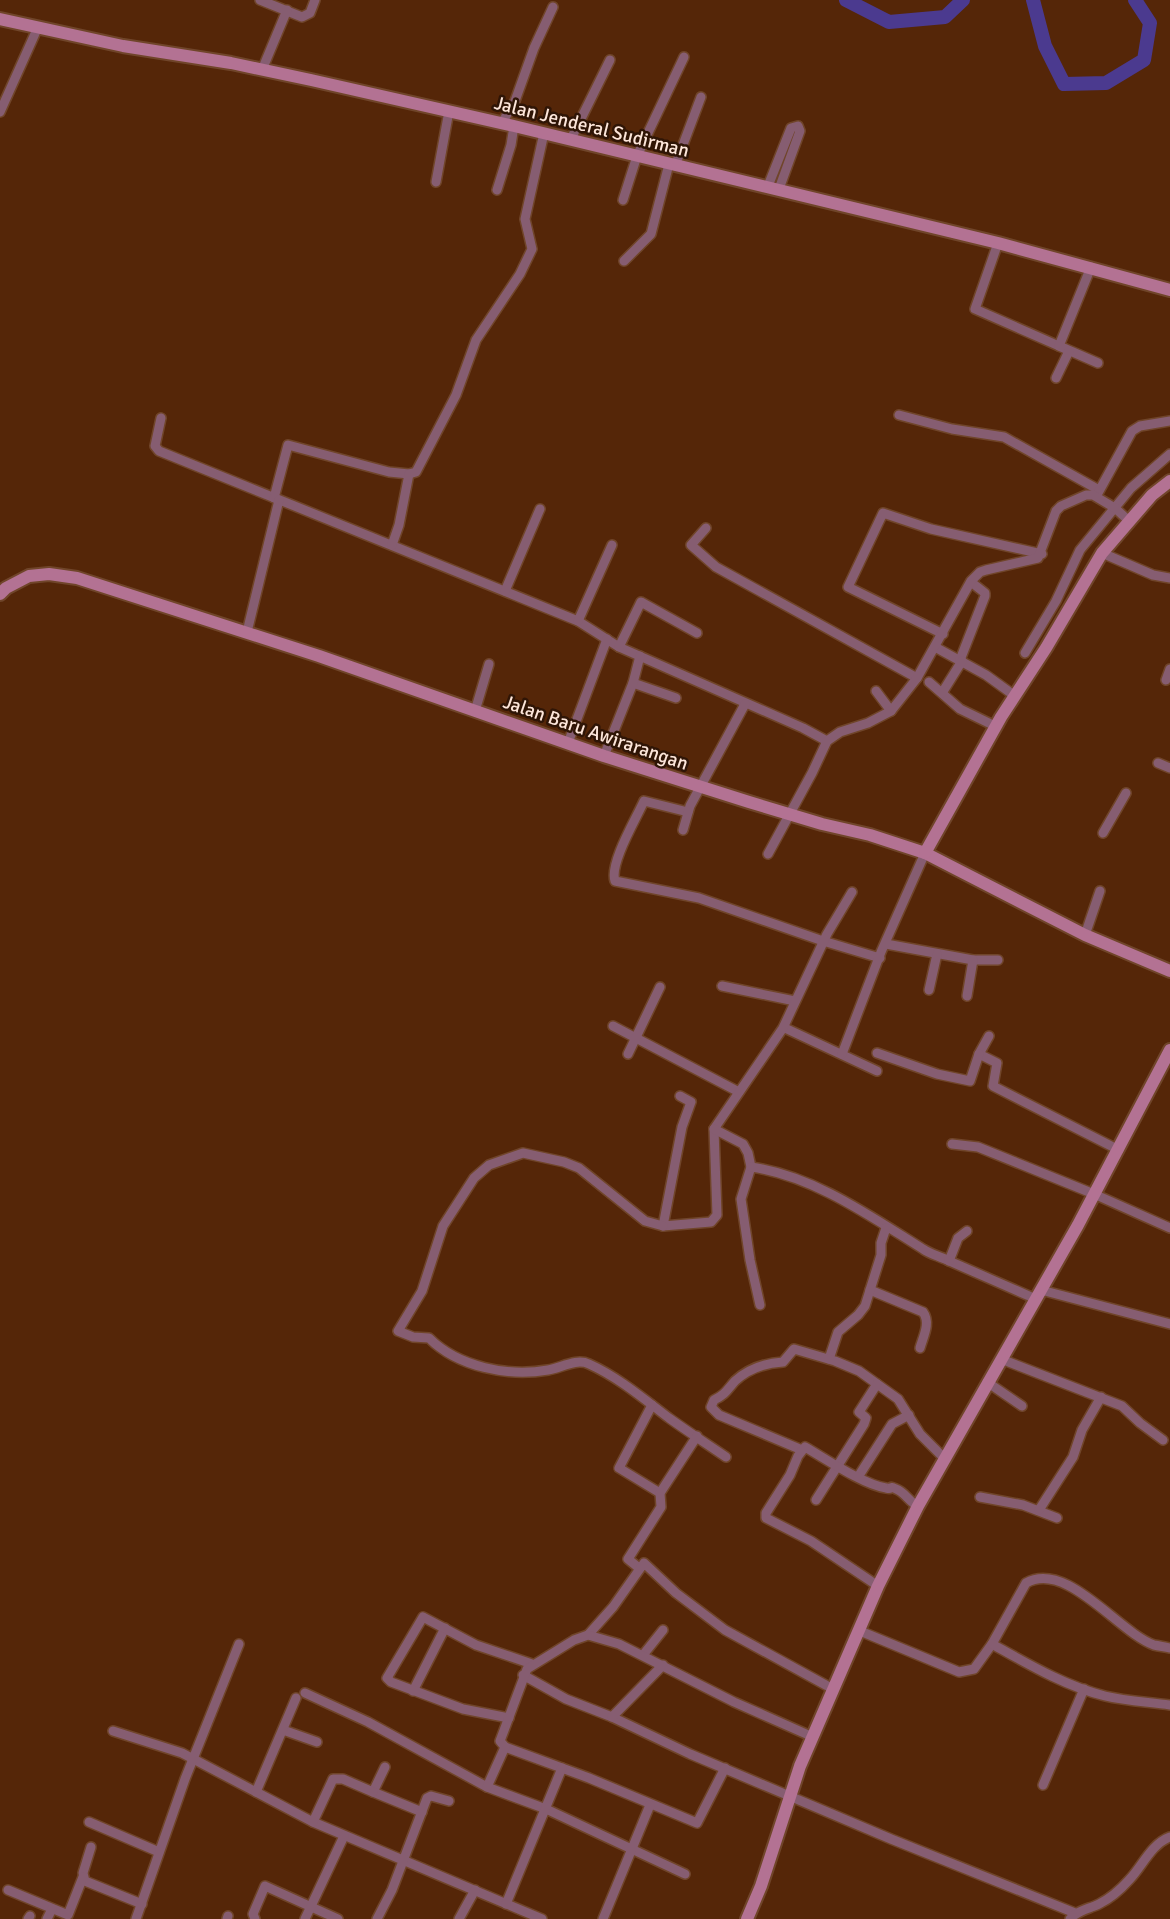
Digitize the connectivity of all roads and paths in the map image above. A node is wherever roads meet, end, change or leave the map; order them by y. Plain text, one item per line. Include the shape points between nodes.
1 (262, 0) edge
2 (315, 0) edge
3 (553, 7) dead end
4 (287, 10) junction
5 (0, 19) edge
6 (38, 27) junction
7 (684, 57) dead end
8 (610, 61) dead end
9 (262, 70) junction
10 (701, 97) dead end
11 (449, 111) junction
12 (0, 112) edge
13 (496, 122) junction
14 (514, 126) junction
15 (544, 133) junction
16 (571, 139) junction
17 (637, 156) junction
18 (672, 165) junction
19 (436, 182) dead end
20 (773, 188) junction
21 (497, 190) dead end
22 (623, 200) dead end
23 (998, 243) junction
24 (624, 261) dead end
25 (1091, 267) junction
26 (1170, 289) edge
27 (1059, 346) junction
28 (1069, 351) junction
29 (1098, 362) dead end
30 (1056, 378) dead end
31 (899, 415) dead end
32 (161, 418) dead end
33 (1170, 421) edge
34 (1170, 454) edge
35 (409, 474) junction
36 (1170, 481) edge
37 (1098, 494) junction
38 (277, 499) junction
39 (540, 509) dead end
40 (1117, 509) junction
41 (1128, 520) junction
42 (706, 528) dead end
43 (392, 545) junction
44 (612, 545) dead end
45 (1102, 553) junction
46 (1042, 554) junction
47 (1170, 578) edge
48 (1076, 580) junction
49 (971, 582) junction
50 (505, 591) junction
51 (0, 594) edge
52 (578, 621) junction
53 (1048, 627) junction
54 (247, 632) junction
55 (697, 633) dead end
56 (943, 634) junction
57 (607, 639) junction
58 (1041, 642) junction
59 (619, 647) junction
60 (935, 647) junction
61 (1025, 653) dead end
62 (640, 656) junction
63 (961, 661) junction
64 (489, 664) dead end
65 (1170, 669) edge
66 (917, 678) junction
67 (1166, 680) dead end
68 (929, 682) dead end
69 (633, 683) junction
70 (876, 691) dead end
71 (942, 693) junction
72 (1011, 693) junction
73 (676, 698) dead end
74 (746, 704) junction
75 (475, 711) junction
76 (891, 711) junction
77 (992, 724) junction
78 (827, 741) junction
79 (568, 743) junction
80 (604, 756) junction
81 (1157, 763) dead end
82 (1170, 768) edge
83 (702, 787) junction
84 (1126, 793) dead end
85 (688, 812) junction
86 (789, 814) junction
87 (682, 830) dead end
88 (1103, 833) dead end
89 (925, 853) junction
90 (768, 854) dead end
91 (1100, 891) dead end
92 (852, 892) dead end
93 (1085, 935) junction
94 (827, 942) junction
95 (886, 944) junction
96 (937, 954) junction
97 (880, 958) junction
98 (973, 960) junction
99 (998, 960) dead end
100 (1170, 971) edge
101 (722, 986) dead end
102 (660, 987) dead end
103 (929, 990) dead end
104 (967, 996) dead end
105 (795, 1001) junction
106 (612, 1027) dead end
107 (788, 1029) dead end
108 (989, 1036) dead end
109 (636, 1039) junction
110 (1170, 1050) edge
111 (877, 1053) dead end
112 (628, 1054) dead end
113 (842, 1054) junction
114 (979, 1054) junction
115 (877, 1071) dead end
116 (739, 1092) junction
117 (680, 1096) dead end
118 (717, 1131) junction
119 (952, 1144) dead end
120 (1119, 1150) junction
121 (751, 1167) junction
122 (1094, 1194) junction
123 (663, 1226) junction
124 (886, 1228) junction
125 (1170, 1228) edge
126 (967, 1231) dead end
127 (949, 1261) junction
128 (870, 1290) junction
129 (1038, 1294) junction
130 (760, 1305) dead end
131 (1170, 1324) edge
132 (920, 1348) dead end
133 (829, 1359) junction
134 (1002, 1359) junction
135 (987, 1382) junction
136 (877, 1384) junction
137 (1101, 1397) junction
138 (652, 1405) junction
139 (1022, 1406) dead end
140 (909, 1415) junction
141 (697, 1436) junction
142 (1163, 1440) dead end
143 (802, 1450) junction
144 (726, 1457) dead end
145 (944, 1458) junction
146 (837, 1465) junction
147 (858, 1477) junction
148 (660, 1493) junction
149 (980, 1497) dead end
150 (816, 1500) dead end
151 (918, 1506) junction
152 (1039, 1510) junction
153 (1056, 1518) dead end
154 (639, 1568) junction
155 (878, 1586) junction
156 (445, 1628) junction
157 (663, 1630) dead end
158 (860, 1631) junction
159 (588, 1635) junction
160 (239, 1644) dead end
161 (992, 1644) junction
162 (1170, 1648) edge
163 (643, 1656) junction
164 (533, 1664) junction
165 (663, 1665) junction
166 (523, 1675) junction
167 (833, 1689) junction
168 (1084, 1689) junction
169 (413, 1691) junction
170 (305, 1693) dead end
171 (296, 1698) dead end
172 (1170, 1705) edge
173 (612, 1717) junction
174 (509, 1718) junction
175 (283, 1730) junction
176 (113, 1731) dead end
177 (813, 1737) junction
178 (317, 1742) dead end
179 (505, 1747) junction
180 (193, 1758) junction
181 (385, 1767) dead end
182 (562, 1768) junction
183 (725, 1768) junction
184 (1043, 1785) dead end
185 (487, 1787) junction
186 (373, 1792) junction
187 (256, 1793) junction
188 (789, 1796) junction
189 (449, 1801) dead end
190 (650, 1805) junction
191 (546, 1809) junction
192 (422, 1812) junction
193 (89, 1822) dead end
194 (313, 1822) junction
195 (344, 1836) junction
196 (1170, 1837) edge
197 (91, 1847) dead end
198 (633, 1848) junction
199 (159, 1852) junction
200 (404, 1860) junction
201 (685, 1874) dead end
202 (83, 1877) junction
203 (8, 1890) dead end
204 (475, 1890) junction
205 (142, 1904) junction
206 (506, 1904) junction
207 (311, 1907) junction
208 (52, 1909) junction
209 (1073, 1916) edge
210 (47, 1919) edge
211 (136, 1919) edge
212 (254, 1919) edge
213 (305, 1919) edge
214 (338, 1919) edge
215 (377, 1919) edge
216 (459, 1919) edge
217 (542, 1919) edge
218 (603, 1919) edge
219 (747, 1919) edge

1 - 4 street
2 - 4 street via 306,16
3 - 13 street via 514,101 503,121
4 - 9 street
5 - 6 street, Jalan Jenderal Sudirman
6 - 9 street, Jalan Jenderal Sudirman
6 - 12 street
7 - 17 street
8 - 16 street
9 - 11 street, Jalan Jenderal Sudirman
10 - 18 street
11 - 13 street, Jalan Jenderal Sudirman
11 - 19 street
13 - 14 street, Jalan Jenderal Sudirman
14 - 15 street, Jalan Jenderal Sudirman
14 - 21 street
15 - 16 street, Jalan Jenderal Sudirman
15 - 35 street via 525,219 532,249 476,340 434,442 416,472
16 - 17 street, Jalan Jenderal Sudirman
17 - 18 street, Jalan Jenderal Sudirman
17 - 22 street
18 - 20 street, Jalan Jenderal Sudirman
18 - 24 street via 651,234
20 - 20 street via 791,128 798,126 800,131
20 - 23 street, Jalan Jenderal Sudirman
23 - 25 street, Jalan Jenderal Sudirman
23 - 27 street via 975,309
25 - 26 street, Jalan Jenderal Sudirman
25 - 27 street
27 - 28 street
28 - 29 street
28 - 30 street
31 - 37 street via 1004,437
32 - 38 street via 156,449
33 - 37 street via 1132,431
34 - 40 street via 1131,488
35 - 38 street via 289,445
35 - 43 street
36 - 41 street
37 - 40 street
37 - 46 street via 1061,506
38 - 43 street
38 - 54 street
39 - 50 street
40 - 41 street
40 - 48 street via 1080,550
41 - 45 street
42 - 66 street via 691,545 716,567
43 - 50 street
44 - 52 street
45 - 47 street
45 - 48 street
46 - 49 street via 980,572
46 - 56 street via 931,529 883,513 849,587
48 - 53 street
48 - 53 street
49 - 56 street
49 - 63 street via 985,596
50 - 52 street
51 - 54 street, Jalan Baru Awirarangan via 29,576 77,578
52 - 57 street
53 - 58 street
54 - 75 street, Jalan Baru Awirarangan
55 - 59 street via 641,602
56 - 60 street
57 - 59 street
57 - 79 street
58 - 61 street
58 - 72 street
59 - 62 street
60 - 63 street
60 - 66 street
62 - 69 street
62 - 74 street
63 - 71 street
63 - 72 street
64 - 75 street
65 - 67 street
66 - 76 street
68 - 71 street
69 - 73 street
69 - 80 street
70 - 76 street
71 - 77 street via 960,709
72 - 77 street
74 - 78 street
74 - 83 street
75 - 79 street, Jalan Baru Awirarangan
76 - 78 street
77 - 89 street
78 - 86 street
79 - 80 street, Jalan Baru Awirarangan
80 - 83 street, Jalan Baru Awirarangan
81 - 82 street
83 - 85 street
83 - 86 street, Jalan Baru Awirarangan
84 - 88 street
85 - 87 street
85 - 94 street via 644,801 628,832 613,880 699,898
86 - 89 street, Jalan Baru Awirarangan
86 - 90 street
89 - 93 street, Jalan Baru Awirarangan
89 - 95 street
91 - 93 street
92 - 94 street
93 - 100 street, Jalan Baru Awirarangan
94 - 97 street
94 - 105 street
95 - 96 street
95 - 97 street
96 - 98 street
96 - 103 street
97 - 113 street
98 - 99 street
98 - 104 street
101 - 105 street
102 - 109 street
105 - 116 street via 761,1064
106 - 109 street
107 - 113 street
108 - 114 street
109 - 112 street
109 - 116 street
110 - 120 street
111 - 114 street via 970,1081
113 - 115 street
114 - 120 street via 997,1063 993,1086
116 - 118 street
117 - 123 street via 690,1105
118 - 121 street via 743,1144
118 - 123 street via 715,1220
119 - 122 street via 978,1147
120 - 122 street
121 - 124 street via 823,1189
121 - 130 street via 741,1199
122 - 125 street
122 - 129 street
123 - 138 street via 645,1221 564,1161 523,1153 489,1165 474,1178 443,1226 422,1291 398,1331 425,1337 481,1367 509,1373 588,1363
124 - 127 street
124 - 128 street
126 - 127 street via 958,1238
127 - 129 street
128 - 132 street via 923,1312 927,1323
128 - 133 street via 865,1306 838,1332
129 - 131 street
129 - 134 street
133 - 136 street
133 - 143 street via 794,1349 783,1362 744,1374 711,1407 719,1415
134 - 135 street
134 - 137 street
135 - 139 street
135 - 145 street
136 - 140 street via 898,1399
136 - 146 street via 859,1412 866,1418 864,1424
137 - 142 street via 1122,1406
137 - 152 street via 1073,1457
138 - 141 street
138 - 148 street via 618,1468
140 - 145 street
140 - 147 street via 892,1424
141 - 144 street
141 - 148 street
143 - 146 street via 805,1447
143 - 155 street via 766,1518 811,1541
145 - 151 street
146 - 147 street
146 - 150 street
147 - 151 street via 900,1490
148 - 154 street via 661,1507 628,1559
149 - 152 street
151 - 155 street
152 - 153 street
154 - 159 street
154 - 167 street via 644,1563 725,1630
155 - 158 street
156 - 164 street via 476,1645
156 - 169 street
156 - 169 street via 422,1617 387,1678
157 - 163 street
158 - 161 street via 959,1672 974,1669
158 - 167 street
159 - 163 street
159 - 164 street
160 - 180 street
161 - 162 street via 1026,1583 1045,1577 1075,1590 1145,1640
161 - 168 street
163 - 165 street
164 - 166 street
165 - 173 street
165 - 177 street
166 - 173 street
166 - 174 street
167 - 177 street
168 - 172 street
168 - 184 street
169 - 174 street via 463,1709
170 - 185 street
171 - 175 street
173 - 183 street
174 - 179 street via 500,1741
175 - 178 street
175 - 187 street
176 - 180 street
177 - 188 street
179 - 182 street
179 - 185 street
180 - 187 street
180 - 199 street
181 - 186 street
182 - 190 street
182 - 191 street
183 - 188 street
183 - 190 street via 697,1823
185 - 191 street
186 - 192 street
186 - 194 street via 333,1779
187 - 194 street
188 - 209 street
188 - 219 street
189 - 192 street via 429,1796
190 - 198 street
191 - 198 street
191 - 206 street
192 - 200 street
193 - 199 street
194 - 195 street
195 - 200 street
195 - 207 street
196 - 209 street via 1146,1857 1128,1882 1101,1903
197 - 202 street
198 - 201 street
198 - 218 street
199 - 205 street
200 - 204 street
200 - 215 street
202 - 205 street
202 - 208 street via 70,1913
203 - 208 street
204 - 206 street
204 - 216 street
205 - 211 street
206 - 217 street
207 - 212 street via 265,1886
207 - 213 street
207 - 214 street
208 - 210 street

